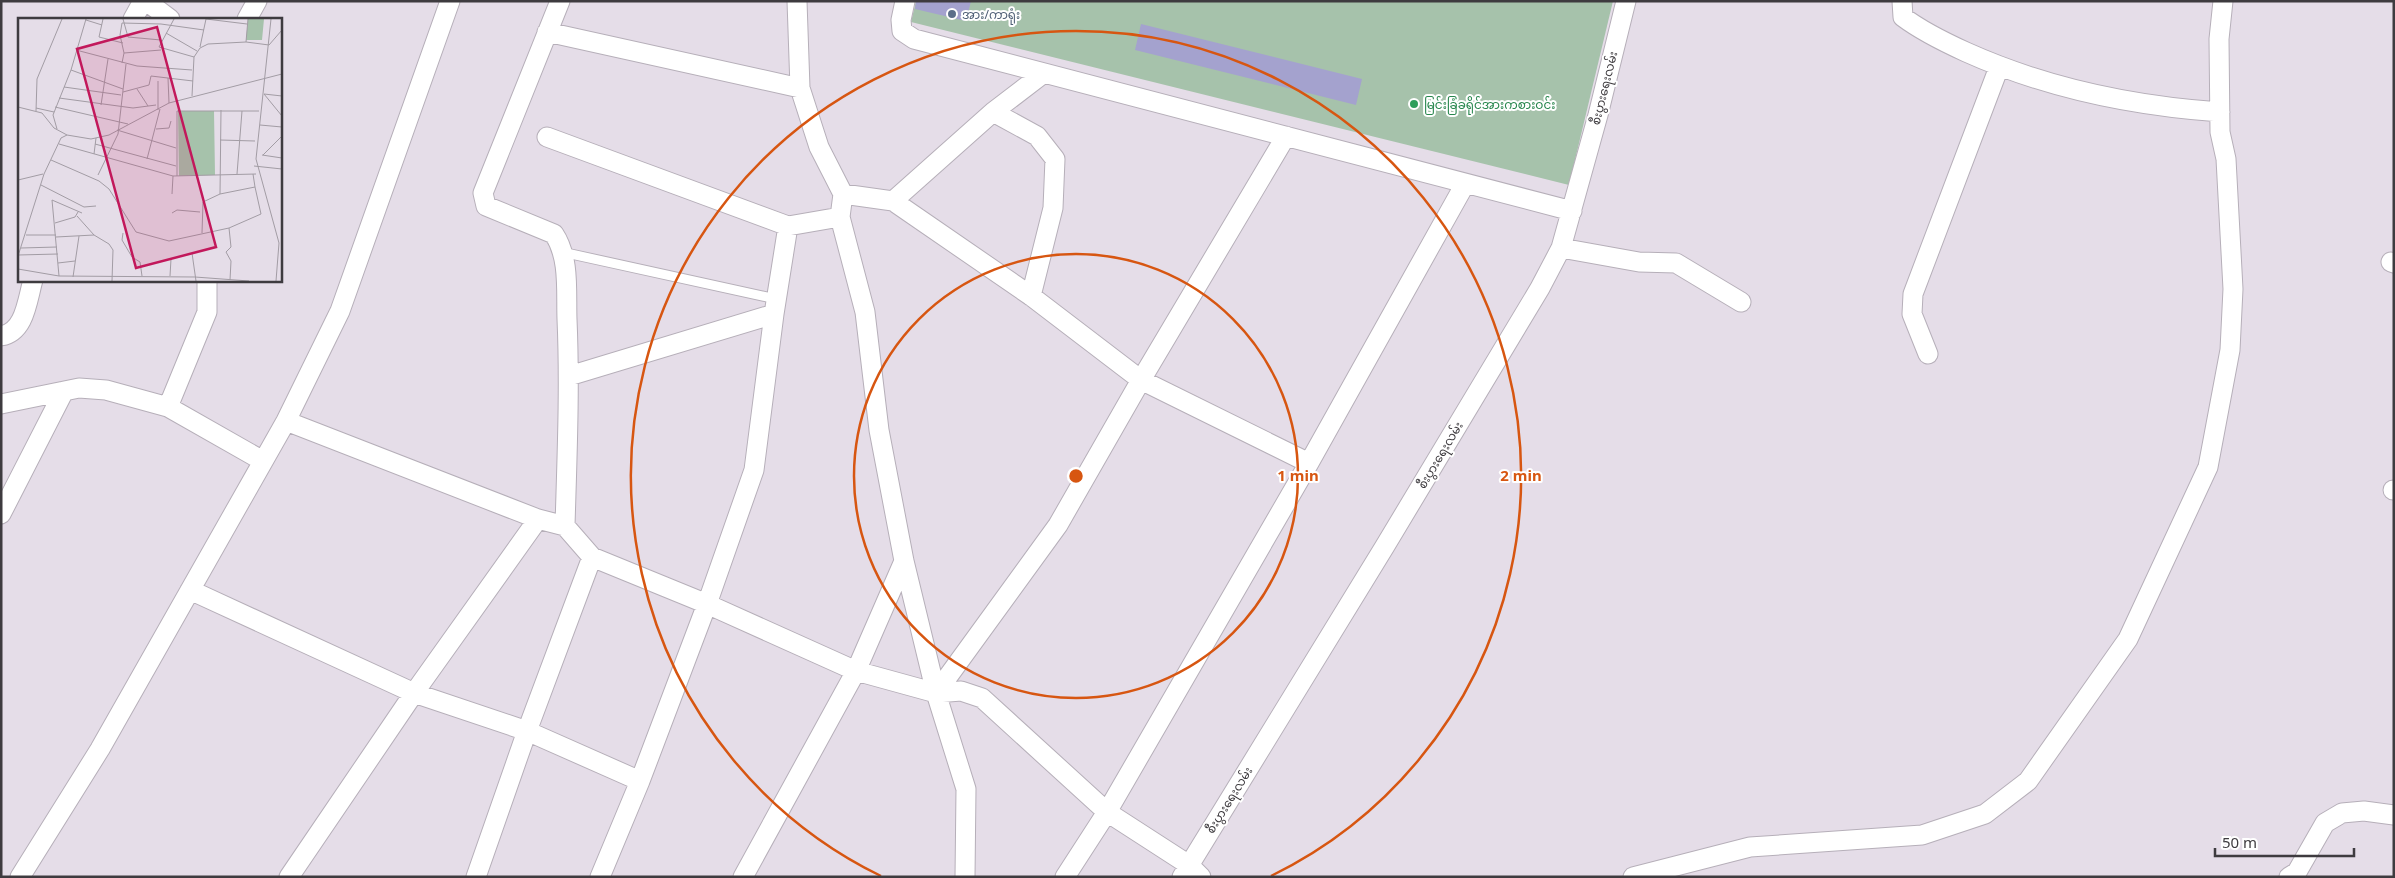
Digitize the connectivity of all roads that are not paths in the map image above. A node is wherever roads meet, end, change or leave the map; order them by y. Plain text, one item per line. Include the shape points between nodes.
1 (142, 1) edge
2 (146, 1) edge
3 (257, 1) edge
4 (450, 1) edge
5 (560, 1) edge
6 (797, 1) edge
7 (905, 1) edge
8 (1626, 1) edge
9 (1902, 1) edge
10 (2223, 1) edge
11 (134, 18) edge
12 (169, 18) edge
13 (248, 18) edge
14 (547, 32) junction
15 (1999, 67) junction
16 (1044, 73) junction
17 (800, 88) junction
18 (993, 112) junction
19 (2220, 112) junction
20 (1286, 136) junction
21 (547, 138) dead end
22 (1465, 184) junction
23 (843, 194) junction
24 (893, 201) junction
25 (1572, 211) junction
26 (840, 217) junction
27 (788, 226) junction
28 (1561, 248) junction
29 (562, 252) junction
30 (33, 281) edge
31 (207, 281) edge
32 (1031, 296) junction
33 (1741, 302) dead end
34 (775, 307) junction
35 (1, 336) edge
36 (1928, 354) dead end
37 (569, 376) junction
38 (1141, 380) junction
39 (64, 391) junction
40 (1, 404) edge
41 (168, 407) junction
42 (286, 421) junction
43 (263, 461) junction
44 (1309, 463) junction
45 (1, 514) edge
46 (538, 519) junction
47 (565, 526) junction
48 (592, 557) junction
49 (904, 561) junction
50 (190, 590) junction
51 (707, 604) junction
52 (856, 671) junction
53 (414, 692) junction
54 (936, 693) junction
55 (527, 731) junction
56 (640, 781) junction
57 (1108, 812) junction
58 (2394, 815) edge
59 (1191, 873) edge
60 (20, 877) edge
61 (289, 877) edge
62 (476, 877) edge
63 (600, 877) edge
64 (743, 877) edge
65 (965, 877) edge
66 (1065, 877) edge
67 (1633, 877) edge
68 (2289, 877) edge

1 - 11 street
2 - 12 street
3 - 13 street
4 - 42 street via 340,311
5 - 14 street
6 - 17 street
7 - 16 street via 902,31 914,39
8 - 25 street, စီးပွားရေးလမ်း
9 - 15 street via 1903,17 1923,32
10 - 19 street via 2219,40
14 - 17 street
14 - 29 street via 483,193 486,206 495,212 554,234
15 - 19 street via 2102,97 2170,109
15 - 36 street via 1913,294 1912,314
16 - 18 street
16 - 20 street
17 - 23 street via 819,147
18 - 24 street
18 - 32 street via 1036,136 1055,159 1053,208
19 - 67 street via 2220,132 2226,159 2233,289 2230,350 2208,467 2128,639 2028,781 1985,814 1922,835 1750,847
20 - 22 street
20 - 38 street
21 - 27 street
22 - 25 street
22 - 44 street
23 - 24 street
23 - 26 street
24 - 32 street
25 - 28 street, စီးပွားရေးလမ်း
26 - 27 street
26 - 49 street via 865,312 879,430
27 - 34 street
28 - 33 street via 1639,262 1676,263
28 - 59 street, စီးပွားရေးလမ်း
29 - 34 lane
29 - 37 street
30 - 35 street via 18,328 11,335
31 - 41 street via 207,312
32 - 38 street
34 - 37 street
34 - 51 street via 754,470
37 - 47 street
38 - 44 street
38 - 54 street via 1058,525
39 - 40 street
39 - 41 street via 79,388 106,390
39 - 45 street
41 - 43 street
42 - 43 street
42 - 46 street
43 - 50 street
44 - 57 street
46 - 47 street
46 - 53 street
47 - 48 street
48 - 51 street
48 - 55 street
49 - 52 street
49 - 54 street
50 - 53 street
50 - 60 street via 100,749
51 - 52 street
51 - 56 street
52 - 54 street
52 - 64 street
53 - 55 street
53 - 61 street
54 - 57 street via 961,691 982,698
54 - 65 street via 966,789
55 - 56 street
55 - 62 street
56 - 63 street
57 - 59 street
57 - 66 street
58 - 68 street via 2364,811 2342,813 2325,823 2297,872

